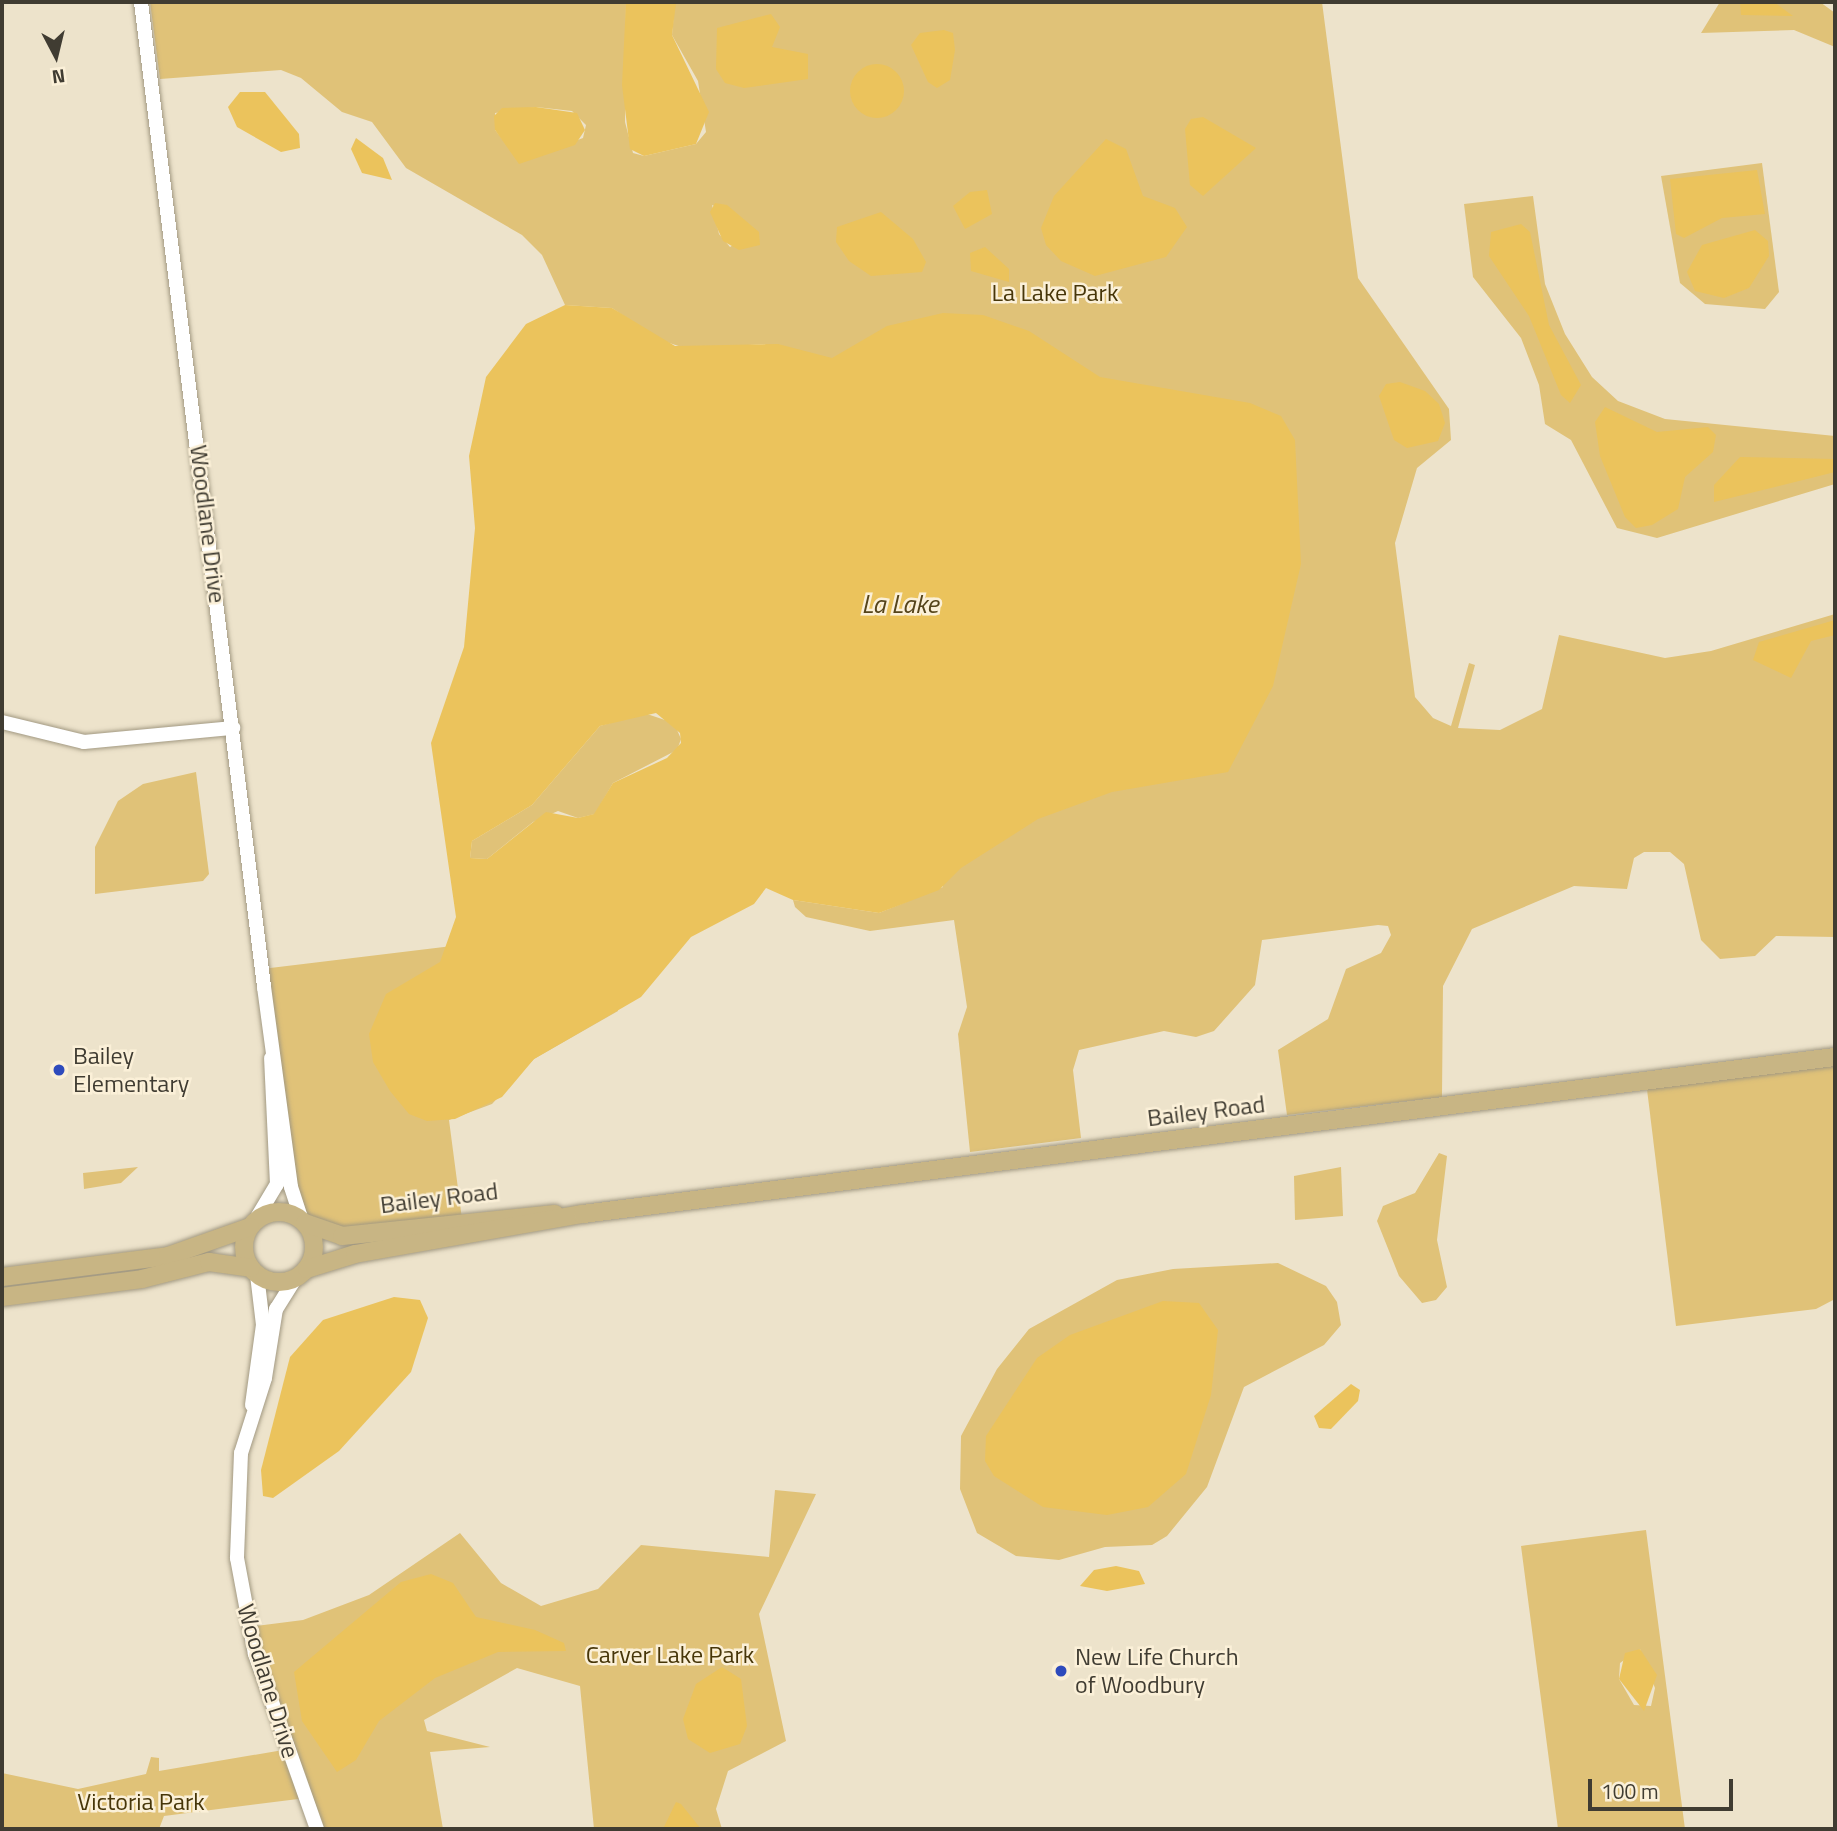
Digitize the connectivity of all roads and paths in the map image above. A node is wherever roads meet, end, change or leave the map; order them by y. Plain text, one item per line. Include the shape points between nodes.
1 (141, 2) edge
2 (2, 722) edge
3 (233, 728) junction
4 (272, 1046) junction
5 (1835, 1057) edge
6 (583, 1214) junction
7 (303, 1222) junction
8 (251, 1226) junction
9 (254, 1272) junction
10 (301, 1274) junction
11 (2, 1277) edge
12 (2, 1297) edge
13 (253, 1405) junction
14 (317, 1829) edge

1 - 3 street, Woodlane Drive
2 - 3 street via 84,742
3 - 4 street, Woodlane Drive
4 - 7 street, Woodlane Drive
4 - 8 street, Woodlane Drive via 268,1086 277,1184
5 - 6 main road, Bailey Road
6 - 7 main road, Bailey Road via 513,1214 342,1236
6 - 10 main road, Bailey Road via 370,1251
7 - 8 main road via 276,1212
7 - 10 main road via 314,1250
8 - 9 main road via 244,1244
8 - 11 main road via 168,1255
9 - 10 main road via 276,1282
9 - 12 main road via 209,1262 142,1279
9 - 13 street, Woodlane Drive via 263,1325
10 - 13 street, Woodlane Drive via 276,1309 265,1378
13 - 14 street, Woodlane Drive via 237,1484 242,1600

